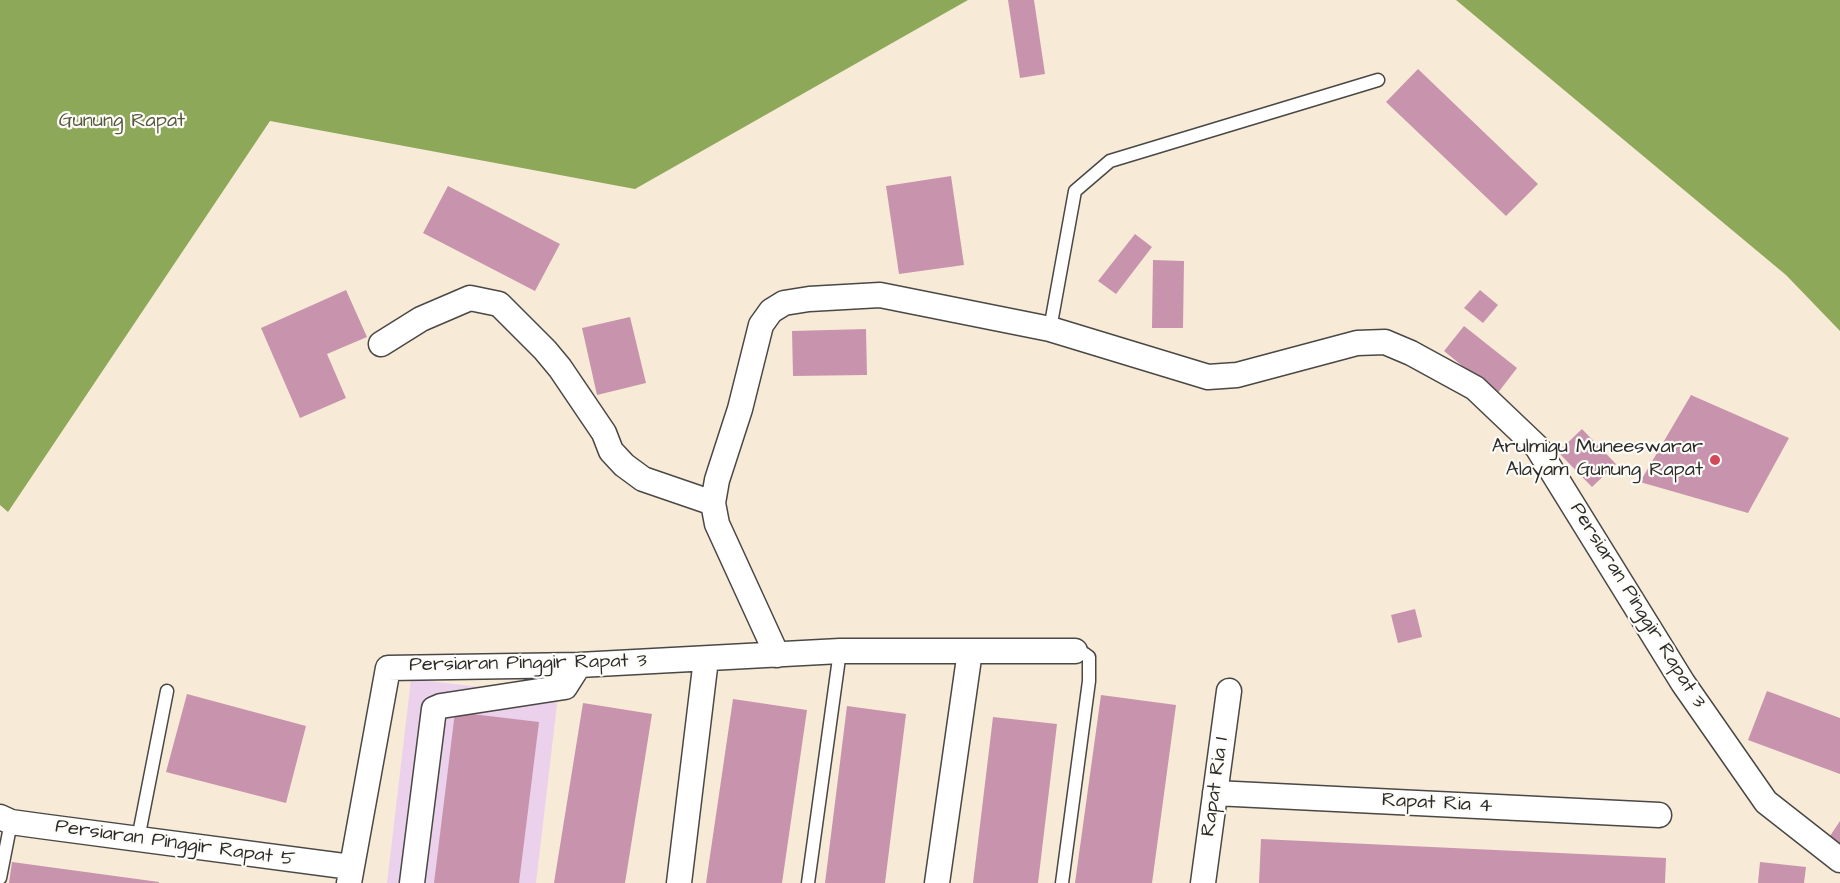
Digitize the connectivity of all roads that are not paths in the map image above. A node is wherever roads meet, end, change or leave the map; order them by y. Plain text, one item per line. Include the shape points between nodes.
1 (1378, 80) dead end
2 (1050, 329) junction
3 (381, 344) dead end
4 (713, 503) junction
5 (840, 651) junction
6 (970, 651) junction
7 (1075, 651) joint
8 (777, 655) junction
9 (706, 659) junction
10 (579, 665) junction
11 (167, 691) dead end
12 (1229, 691) dead end
13 (1215, 793) junction
14 (1659, 815) dead end
15 (5, 820) edge
16 (138, 839) junction
17 (1840, 860) edge
18 (350, 875) edge
19 (0, 878) edge
20 (412, 883) edge
21 (680, 883) edge
22 (808, 883) edge
23 (937, 883) edge
24 (1062, 883) edge
25 (1203, 883) edge

1 - 2 lane via 1110,161 1074,191
2 - 4 street, Persiaran Pinggir Rapat 3 via 880,296 784,303 771,311 761,325
2 - 17 street, Persiaran Pinggir Rapat 3 via 1208,377 1237,375 1357,343 1385,342 1475,388 1537,447 1683,683 1766,802
3 - 4 street via 421,319 470,298 499,303 560,368 604,433 611,451 624,465 643,479
4 - 8 street, Persiaran Pinggir Rapat 3 via 717,524
5 - 6 street, Persiaran Pinggir Rapat 3
5 - 8 street, Persiaran Pinggir Rapat 3
5 - 22 lane
6 - 7 street, Persiaran Pinggir Rapat 3
6 - 23 street
7 - 24 lane via 1089,657 1089,681
8 - 9 street, Persiaran Pinggir Rapat 3
9 - 10 street, Persiaran Pinggir Rapat 3
9 - 21 street
10 - 18 street, Persiaran Pinggir Rapat 3 via 388,668
10 - 20 street via 565,687 434,709
11 - 16 lane
12 - 13 street, Rapat Ria 1
13 - 14 street, Rapat Ria 4
13 - 25 street, Rapat Ria 1
15 - 16 street, Persiaran Pinggir Rapat 5
15 - 19 lane
16 - 18 street, Persiaran Pinggir Rapat 5

